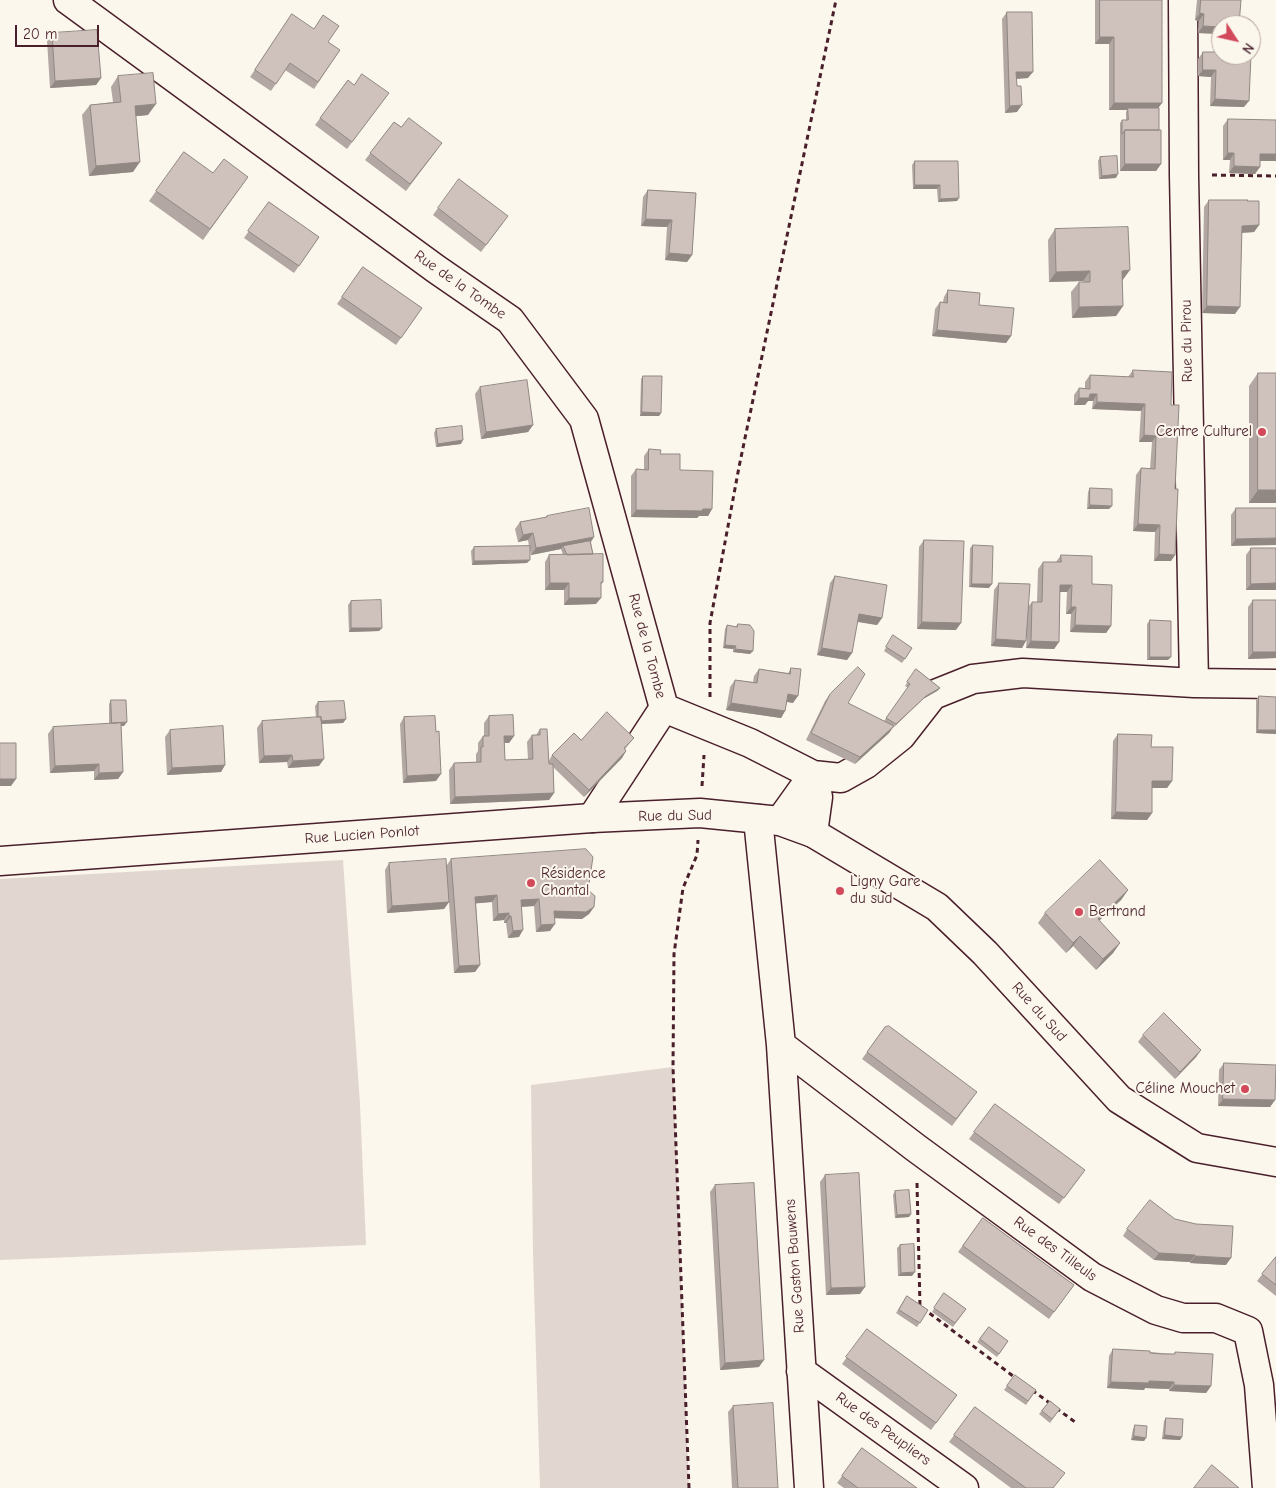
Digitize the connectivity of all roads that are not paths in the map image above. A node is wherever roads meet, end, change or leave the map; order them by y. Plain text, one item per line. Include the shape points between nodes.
1 (68, 0) edge
2 (1183, 0) edge
3 (1194, 683) junction
4 (1276, 684) edge
5 (664, 708) junction
6 (813, 775) junction
7 (592, 818) junction
8 (769, 820) junction
9 (813, 833) junction
10 (0, 861) edge
11 (780, 1045) junction
12 (1276, 1162) edge
13 (801, 1370) junction
14 (809, 1488) edge
15 (964, 1488) edge
16 (1267, 1488) edge

1 - 5 street, Rue de la Tombe via 510,320 584,419
2 - 3 street, Rue du Pirou
3 - 4 street
3 - 6 street via 1023,673 973,679 933,695 901,736 866,764 841,778
5 - 6 street via 750,743
5 - 7 street
6 - 8 street
6 - 9 street via 818,797
7 - 8 street, Rue du Sud via 700,813
7 - 10 street, Rue Lucien Ponlot
8 - 9 street, Rue du Sud
8 - 11 street
9 - 12 street, Rue du Sud via 937,907 985,953 1119,1099 1197,1148
11 - 13 street, Rue Gaston Bauwens
11 - 16 street, Rue des Tilleuls via 1092,1278 1156,1310 1184,1318 1216,1318 1248,1331 1259,1385
13 - 14 street, Rue Gaston Bauwens
13 - 15 street, Rue des Peupliers

